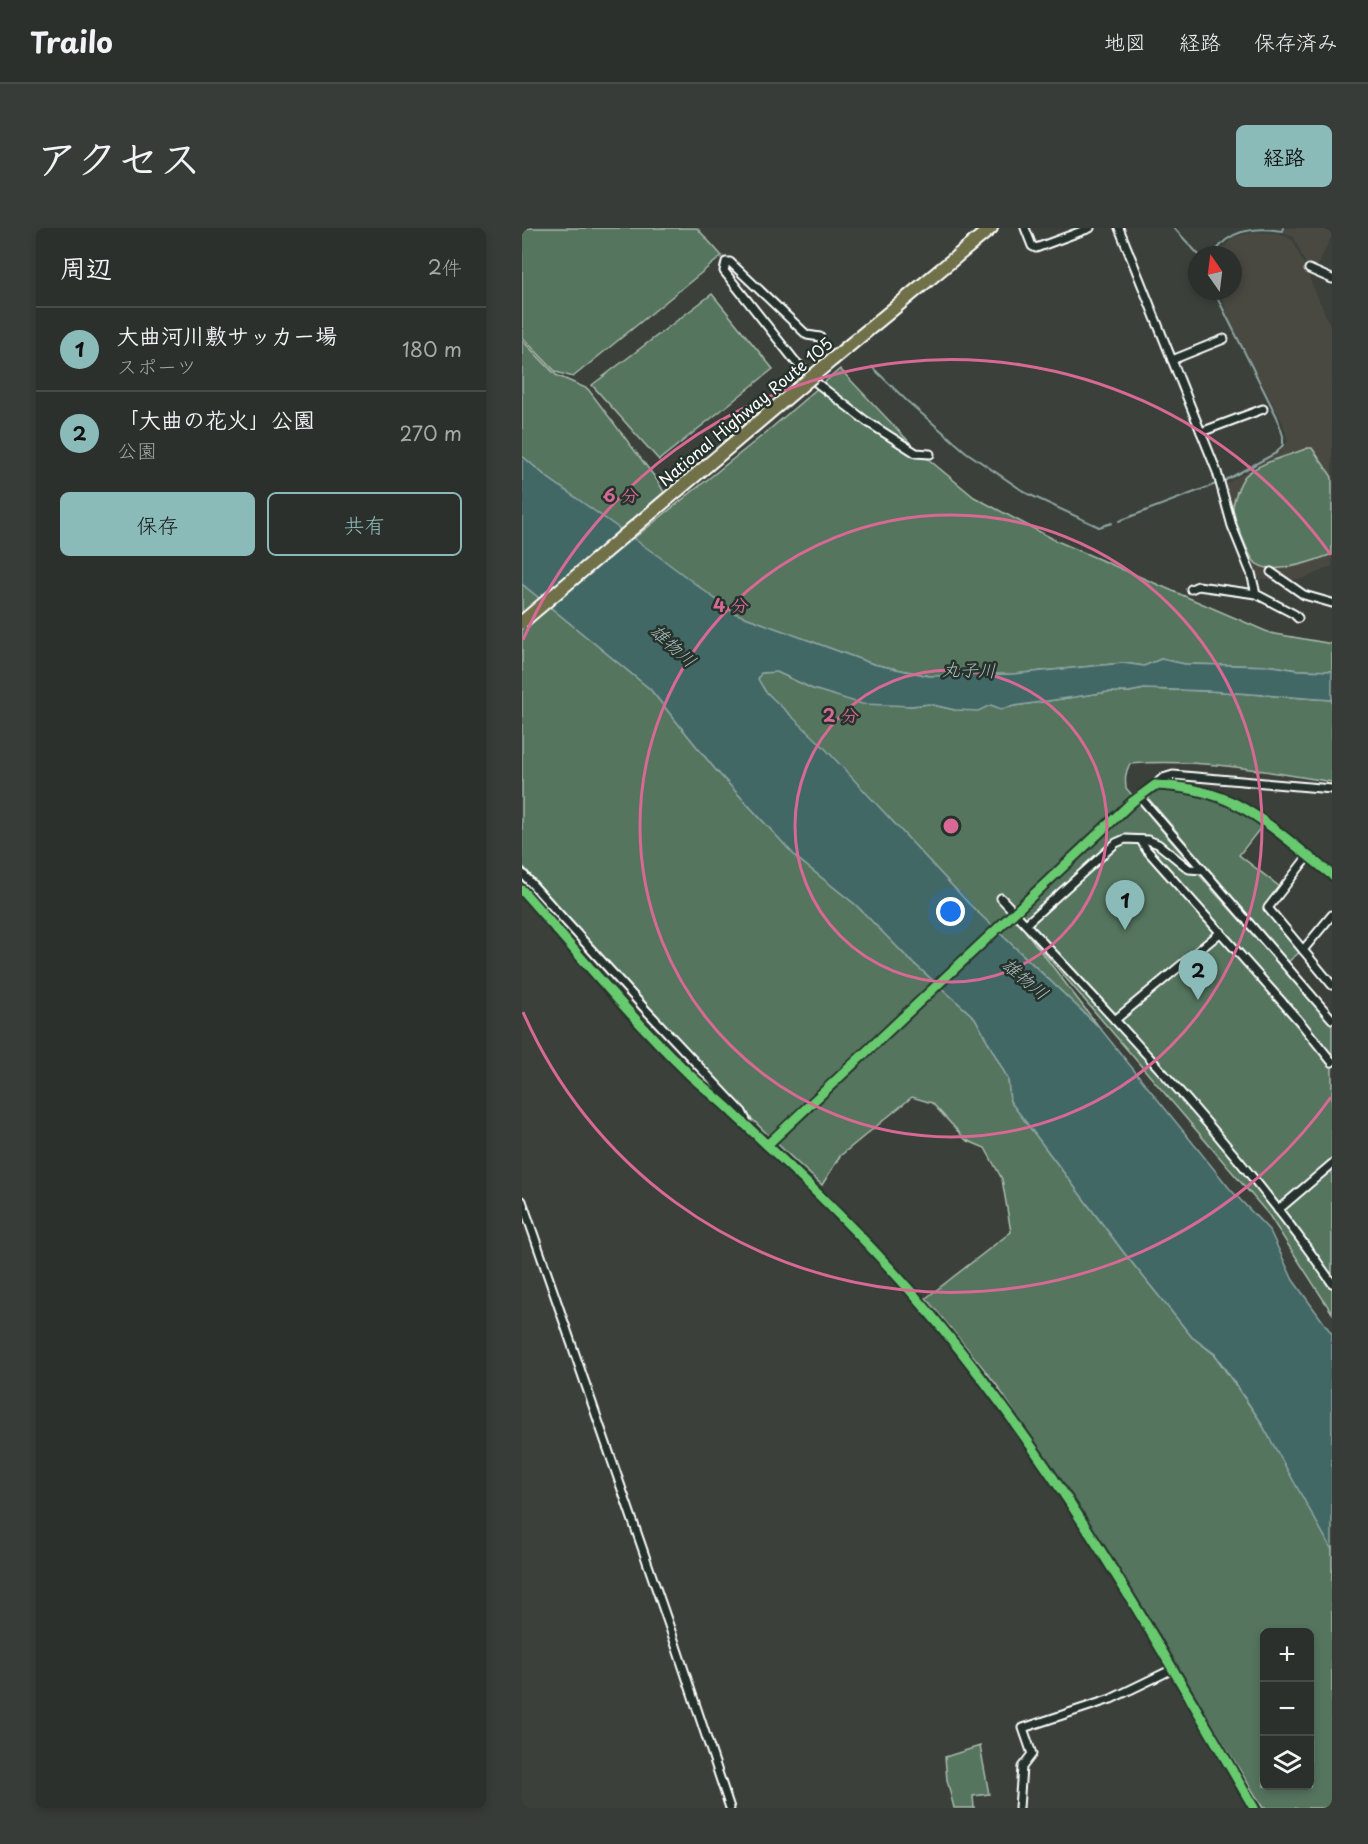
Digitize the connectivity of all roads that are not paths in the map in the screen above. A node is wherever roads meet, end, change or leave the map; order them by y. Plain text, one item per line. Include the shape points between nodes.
1 (991, 228) edge
2 (1025, 228) edge
3 (1090, 228) edge
4 (1119, 228) edge
5 (1310, 269) dead end
6 (1332, 279) edge
7 (820, 337) dead end
8 (1224, 339) dead end
9 (1172, 360) junction
10 (1263, 409) dead end
11 (1201, 432) junction
12 (930, 454) dead end
13 (1271, 572) dead end
14 (1191, 589) dead end
15 (1256, 594) junction
16 (1332, 603) edge
17 (1298, 618) dead end
18 (522, 622) edge
19 (1155, 785) junction
20 (1332, 789) edge
21 (1139, 796) junction
22 (1141, 840) junction
23 (1308, 856) junction
24 (1203, 870) junction
25 (522, 873) edge
26 (1332, 874) edge
27 (522, 890) edge
28 (1001, 898) dead end
29 (1332, 915) edge
30 (1026, 924) junction
31 (1221, 932) junction
32 (1304, 950) junction
33 (1332, 985) edge
34 (1332, 1019) edge
35 (1115, 1020) junction
36 (1332, 1062) edge
37 (749, 1128) junction
38 (769, 1142) junction
39 (1332, 1164) edge
40 (522, 1201) edge
41 (1278, 1210) junction
42 (1332, 1283) edge
43 (1173, 1669) junction
44 (730, 1808) edge
45 (1019, 1808) edge
46 (1254, 1808) edge

1 - 18 highway, National Highway Route 105, bridge
2 - 3 street via 1036,249
4 - 9 street
5 - 6 street
7 - 12 street via 807,335 726,262 724,272 818,384 916,453
8 - 9 street
9 - 11 street
10 - 11 street
11 - 15 street
13 - 16 street via 1304,595
14 - 15 street via 1198,586
15 - 17 street
19 - 20 street via 1173,775
19 - 21 street
19 - 23 street via 1229,801
21 - 24 street
21 - 38 street, bridge
22 - 24 street via 1158,844 1190,869
22 - 30 street via 1116,843
22 - 31 street
23 - 26 street
23 - 32 street via 1268,908
24 - 34 street
25 - 37 street via 742,1112
27 - 37 street via 689,1074
28 - 30 street
29 - 32 street
30 - 35 street
31 - 35 street
31 - 36 street
32 - 33 street
35 - 41 street
37 - 38 street
38 - 43 street via 871,1248 992,1390 1078,1517
39 - 41 street
40 - 44 street
41 - 42 street
43 - 45 street via 1111,1699 1023,1728 1032,1754 1022,1767
43 - 46 street

